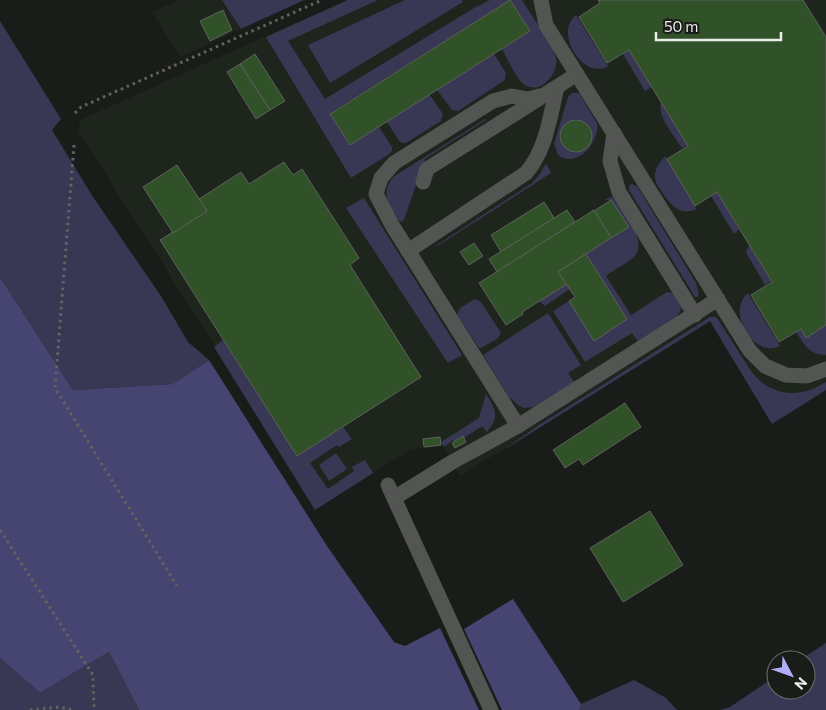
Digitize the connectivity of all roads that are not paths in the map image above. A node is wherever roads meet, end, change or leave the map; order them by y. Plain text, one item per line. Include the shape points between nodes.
1 (541, 0) edge
2 (577, 74) junction
3 (557, 87) junction
4 (544, 96) junction
5 (614, 133) junction
6 (423, 182) dead end
7 (408, 251) junction
8 (718, 299) junction
9 (695, 315) junction
10 (826, 369) edge
11 (518, 426) junction
12 (491, 710) edge

1 - 2 street via 546,25
2 - 3 street
2 - 5 street
3 - 4 street
3 - 7 street via 543,145 535,163 526,173
4 - 6 street via 427,169
4 - 7 street via 528,99 512,96 493,101 394,162 381,178 376,194
5 - 8 street
5 - 9 street via 610,161 619,192
7 - 11 street
8 - 9 street
8 - 10 street via 750,351 765,366 786,374 807,376
9 - 11 street
11 - 12 street via 391,492

